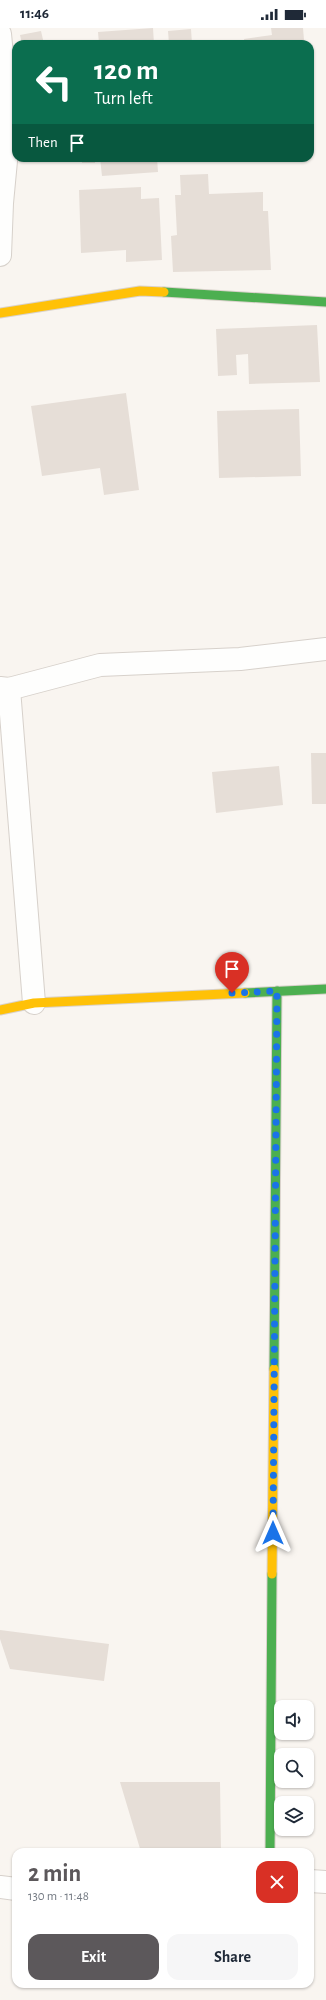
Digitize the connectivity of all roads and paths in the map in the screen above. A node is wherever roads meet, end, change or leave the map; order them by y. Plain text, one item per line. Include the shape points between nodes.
1 (0, 34) edge
2 (0, 255) edge
3 (326, 302) edge
4 (0, 313) edge
5 (326, 648) edge
6 (4, 689) edge
7 (326, 989) edge
8 (277, 991) junction
9 (34, 1003) junction
10 (0, 1010) edge
11 (270, 1848) edge
12 (314, 1881) edge
13 (326, 1882) edge
14 (0, 1887) edge
15 (12, 1888) edge

1 - 2 street via 10,129 2,203
3 - 4 street via 140,291
5 - 6 street via 240,659 100,665
6 - 9 street
7 - 8 street
8 - 9 street
8 - 11 street
9 - 10 street
12 - 13 street
14 - 15 street

